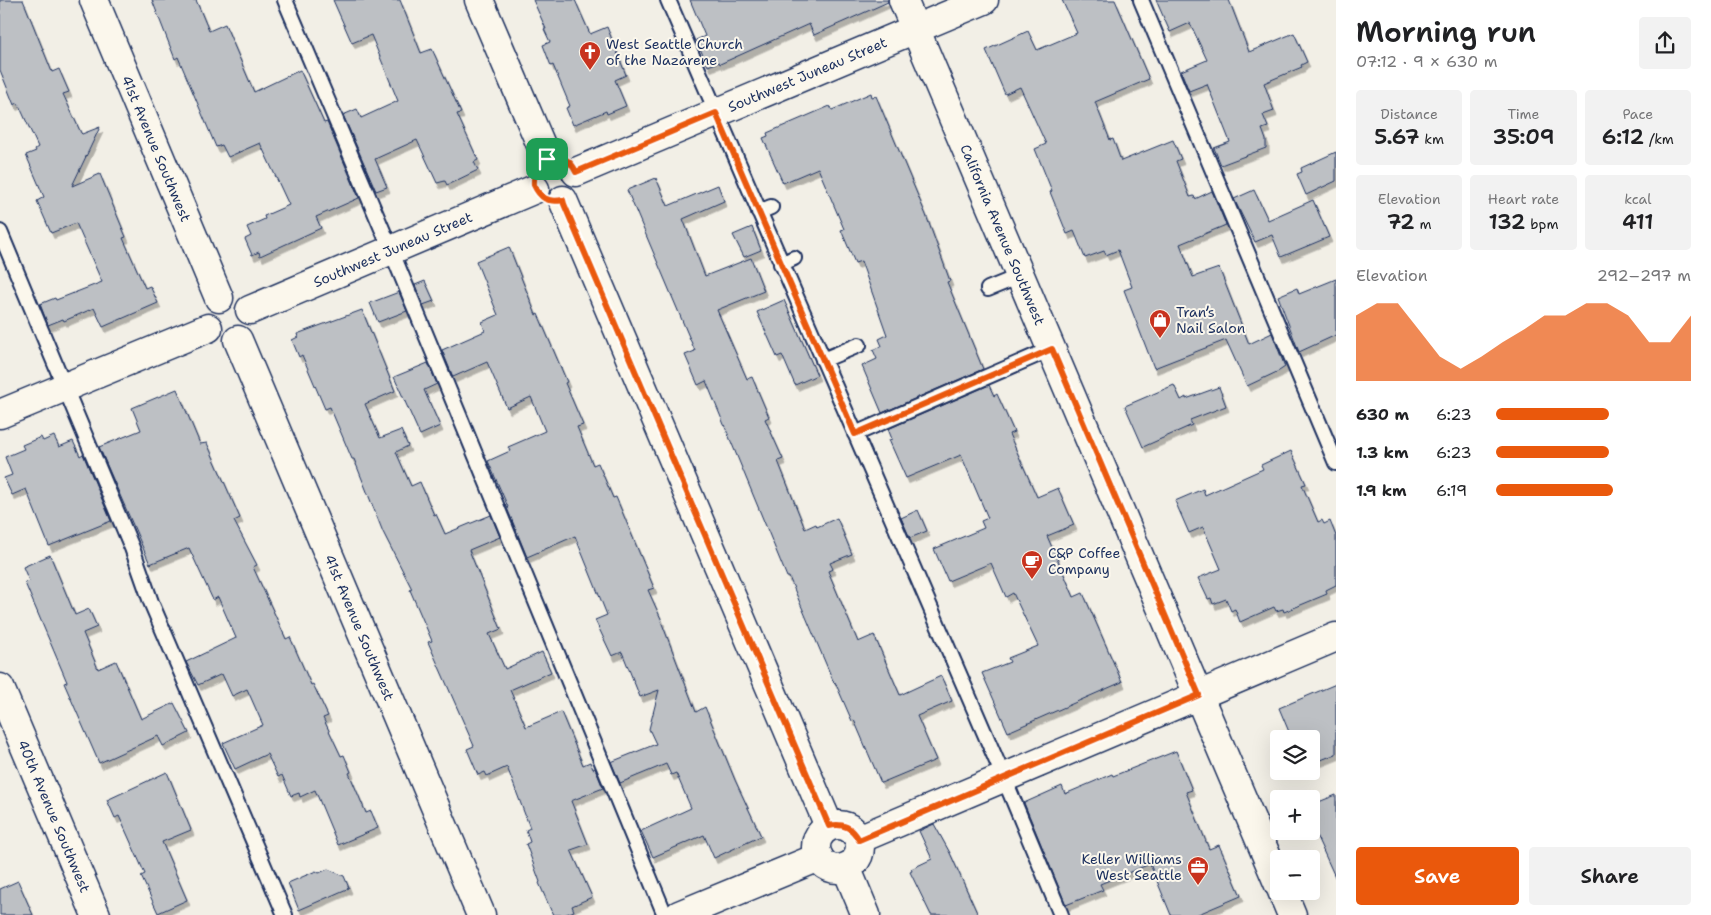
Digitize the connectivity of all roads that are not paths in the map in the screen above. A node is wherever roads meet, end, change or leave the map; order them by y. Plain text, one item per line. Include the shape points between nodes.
1 (94, 0) edge
2 (285, 0) edge
3 (479, 0) edge
4 (668, 0) edge
5 (903, 0) edge
6 (984, 0) edge
7 (1141, 0) edge
8 (915, 29) junction
9 (716, 113) junction
10 (547, 159) junction
11 (576, 172) junction
12 (536, 189) junction
13 (563, 200) junction
14 (0, 232) edge
15 (391, 250) junction
16 (1020, 276) junction
17 (988, 289) dead end
18 (219, 298) junction
19 (250, 310) junction
20 (208, 328) junction
21 (238, 340) junction
22 (859, 345) dead end
23 (1052, 349) junction
24 (823, 360) junction
25 (66, 387) junction
26 (0, 414) edge
27 (855, 434) junction
28 (1336, 463) edge
29 (1336, 637) edge
30 (0, 688) edge
31 (1199, 695) junction
32 (1004, 778) junction
33 (829, 826) junction
34 (859, 840) junction
35 (818, 856) junction
36 (1270, 864) edge
37 (846, 867) junction
38 (1286, 900) edge
39 (96, 915) edge
40 (286, 915) edge
41 (481, 915) edge
42 (665, 915) edge
43 (679, 915) edge
44 (866, 915) edge
45 (1061, 915) edge
46 (1292, 915) edge

1 - 18 street, 41st Avenue Southwest
2 - 15 lane
3 - 10 street
4 - 9 lane
5 - 8 street, California Avenue Southwest
6 - 8 street, Southwest Juneau Street
7 - 28 lane
8 - 9 street, Southwest Juneau Street
8 - 16 street, California Avenue Southwest
9 - 11 street, Southwest Juneau Street
9 - 24 lane via 788,261
10 - 11 street via 565,159
10 - 12 street via 535,170
11 - 13 street via 576,189
12 - 13 street via 542,198 549,201
12 - 15 street, Southwest Juneau Street
13 - 33 street
14 - 25 lane
15 - 19 street, Southwest Juneau Street
15 - 42 lane
16 - 17 lane
16 - 23 street, California Avenue Southwest
18 - 19 street via 236,298
18 - 20 street via 207,313
19 - 21 street via 251,326
20 - 21 street via 219,340
20 - 25 street
21 - 41 street, 41st Avenue Southwest
22 - 24 lane
23 - 27 lane
23 - 31 street, California Avenue Southwest
24 - 27 lane
25 - 26 street
25 - 40 lane via 151,602
27 - 32 lane
29 - 31 street
30 - 39 street, 40th Avenue Southwest
31 - 32 street
31 - 36 street, California Avenue Southwest
32 - 34 street
32 - 45 lane
33 - 34 street via 850,828
33 - 35 street via 818,838
34 - 37 street via 858,855
35 - 37 street via 830,867
35 - 43 street
37 - 44 street
38 - 46 street

